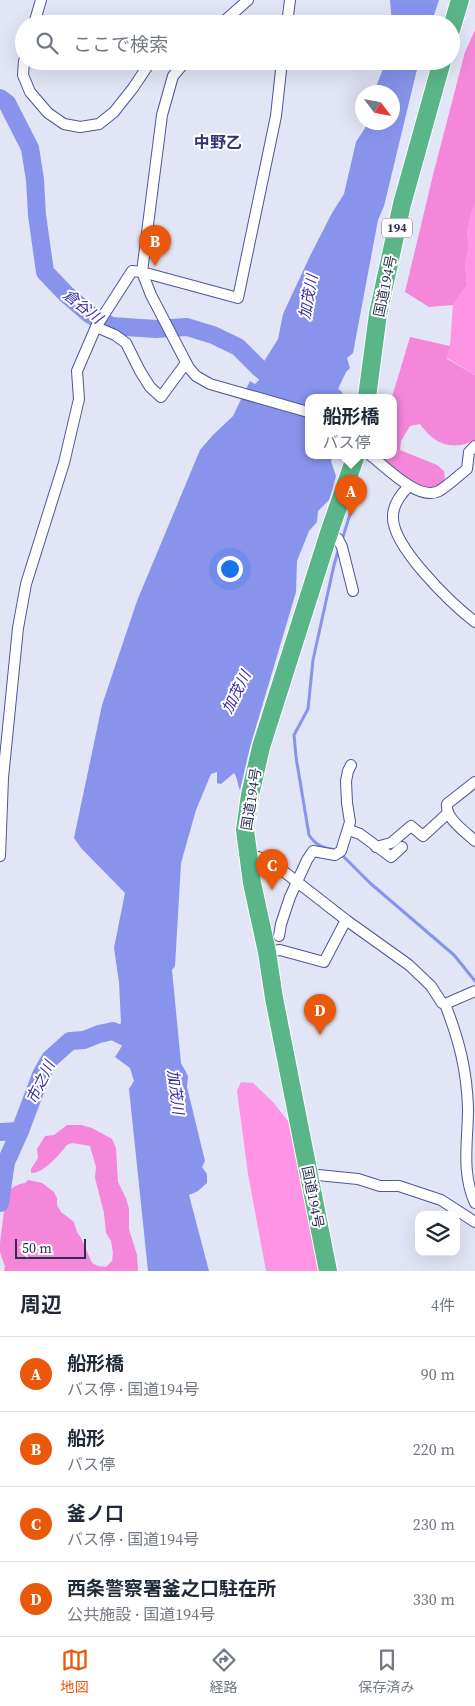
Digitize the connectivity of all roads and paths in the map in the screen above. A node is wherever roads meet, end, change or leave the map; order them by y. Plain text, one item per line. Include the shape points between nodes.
1 (41, 0) edge
2 (248, 0) edge
3 (290, 0) edge
4 (460, 0) edge
5 (37, 15) edge
6 (231, 15) edge
7 (288, 15) edge
8 (456, 15) edge
9 (23, 70) edge
10 (145, 70) edge
11 (178, 70) edge
12 (281, 70) edge
13 (439, 70) edge
14 (142, 272) junction
15 (96, 327) junction
16 (186, 363) junction
17 (367, 394) edge
18 (305, 411) edge
19 (475, 446) edge
20 (355, 459) edge
21 (375, 459) edge
22 (409, 486) junction
23 (329, 533) junction
24 (353, 591) dead end
25 (475, 622) edge
26 (351, 765) dead end
27 (475, 782) edge
28 (448, 813) junction
29 (349, 830) junction
30 (475, 842) edge
31 (402, 846) dead end
32 (376, 847) junction
33 (247, 854) junction
34 (0, 856) edge
35 (297, 882) junction
36 (346, 920) junction
37 (279, 936) dead end
38 (267, 952) junction
39 (475, 990) edge
40 (445, 1004) junction
41 (308, 1174) junction
42 (475, 1203) edge
43 (475, 1222) edge
44 (328, 1271) edge

1 - 5 street
2 - 6 street
3 - 7 street
4 - 8 highway
9 - 10 street via 30,92 48,113 64,124 80,127 99,124 114,112
11 - 14 street via 173,76 162,115
12 - 14 street via 276,116 238,298
13 - 17 highway, 国道194号 / 194 via 402,204 378,314
14 - 15 street via 132,271
14 - 16 street
15 - 16 street via 126,343 150,387 161,397
15 - 34 street via 77,371 79,400 64,463 24,593 3,778
16 - 18 street via 196,376 210,384
19 - 22 street via 469,452 467,469 439,491 427,494
20 - 23 highway, 国道194号
21 - 22 street
22 - 25 street via 394,506 394,526 422,569
23 - 24 street via 338,539 342,547
23 - 33 highway, 国道194号 via 261,747 245,830
26 - 29 street via 346,781
27 - 28 street via 447,804
28 - 30 street
28 - 32 street via 423,836 410,826 391,843
29 - 32 street
29 - 35 street via 341,850 335,855 313,851
31 - 32 street via 391,858
33 - 35 street via 268,860
33 - 38 highway, 国道194号
35 - 36 street
35 - 37 street via 284,912
36 - 38 street via 324,962 280,950
36 - 40 street via 409,965
38 - 41 highway, 国道194号
39 - 40 street
40 - 42 street via 462,1051 466,1074 466,1168
41 - 43 street via 399,1186 442,1200
41 - 44 highway, 国道194号

